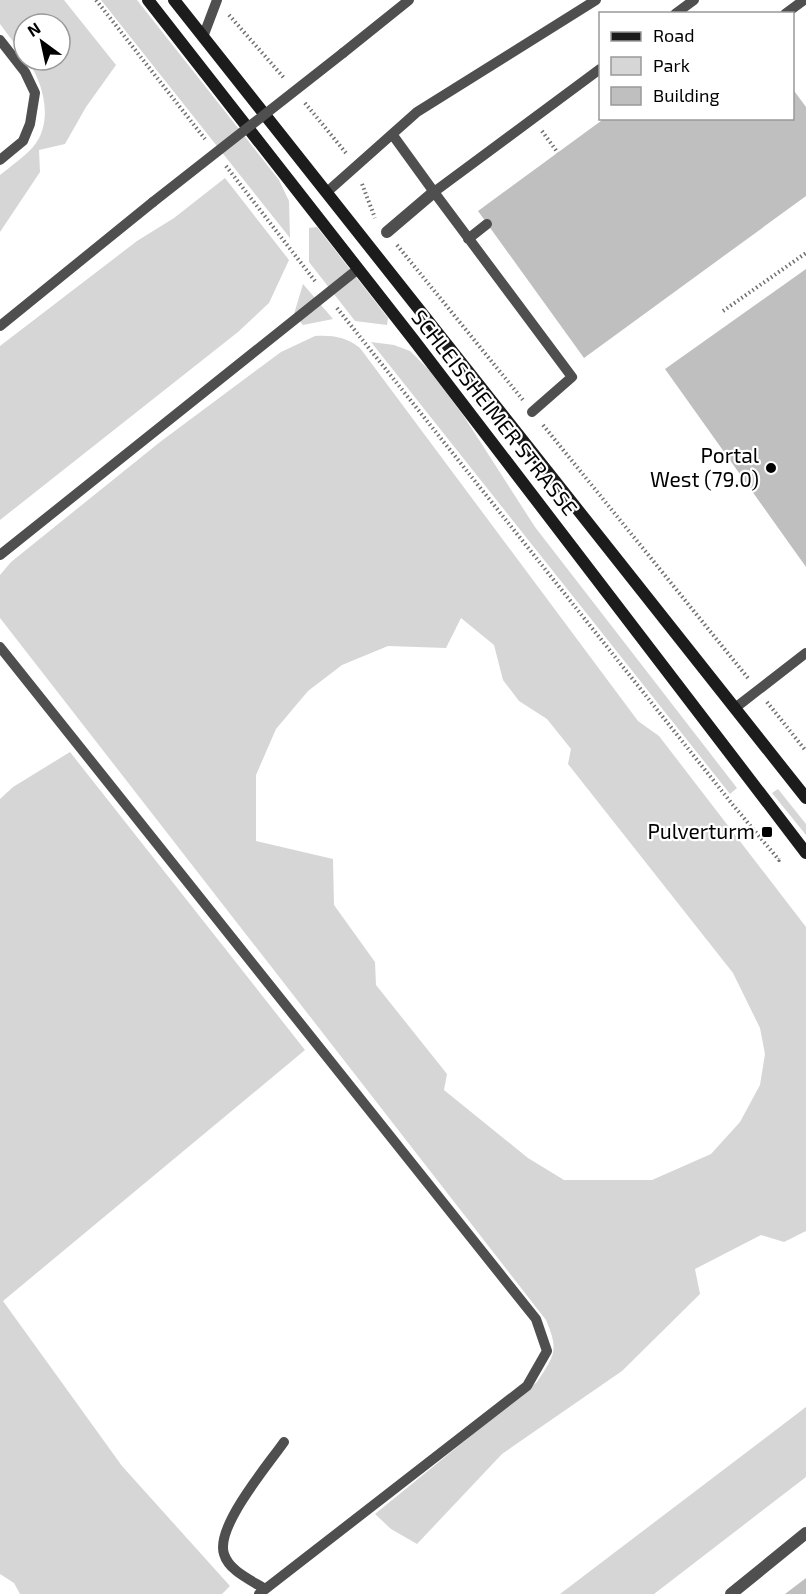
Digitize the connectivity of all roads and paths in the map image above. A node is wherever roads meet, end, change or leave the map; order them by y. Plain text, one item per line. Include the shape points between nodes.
1 (96, 0) edge
2 (148, 0) edge
3 (174, 0) edge
4 (217, 0) edge
5 (409, 0) edge
6 (596, 0) edge
7 (694, 0) edge
8 (804, 0) edge
9 (678, 12) edge
10 (788, 12) edge
11 (203, 36) junction
12 (0, 40) edge
13 (599, 70) edge
14 (292, 87) dead end
15 (300, 96) dead end
16 (533, 119) junction
17 (392, 134) junction
18 (211, 147) dead end
19 (558, 153) dead end
20 (0, 160) edge
21 (225, 165) dead end
22 (356, 168) junction
23 (327, 192) junction
24 (434, 192) junction
25 (487, 224) dead end
26 (387, 232) junction
27 (468, 238) junction
28 (806, 253) edge
29 (358, 269) junction
30 (325, 294) junction
31 (723, 311) dead end
32 (0, 326) edge
33 (532, 412) junction
34 (0, 555) edge
35 (0, 647) edge
36 (806, 653) edge
37 (758, 690) junction
38 (735, 708) junction
39 (806, 751) edge
40 (806, 798) edge
41 (806, 853) edge
42 (780, 859) dead end
43 (284, 1442) dead end
44 (806, 1533) edge
45 (262, 1592) edge
46 (731, 1594) edge

1 - 18 path
2 - 29 main road, SCHLEISSHEIMER STRASSE
3 - 11 main road, SCHLEISSHEIMER STRASSE
4 - 11 lane
4 - 14 path
5 - 32 lane, bridge
6 - 17 lane via 417,112
7 - 9 lane
8 - 10 lane
11 - 23 main road, SCHLEISSHEIMER STRASSE
12 - 20 lane via 35,93 23,141
13 - 16 lane
15 - 22 path
16 - 19 path
16 - 24 lane
17 - 22 lane
17 - 24 lane
21 - 30 path
22 - 23 lane
22 - 26 path via 375,218
23 - 38 main road, SCHLEISSHEIMER STRASSE
24 - 26 street
24 - 27 lane
25 - 27 lane
26 - 33 path
27 - 33 lane via 572,377
28 - 31 path
29 - 30 lane
29 - 41 main road, SCHLEISSHEIMER STRASSE
30 - 34 lane
30 - 42 path
33 - 37 path
35 - 45 lane via 536,1319 547,1351 527,1386
36 - 37 lane
37 - 38 lane
37 - 39 path
38 - 40 main road, SCHLEISSHEIMER STRASSE
43 - 45 lane via 228,1524 221,1542 224,1556 233,1568
44 - 46 street

